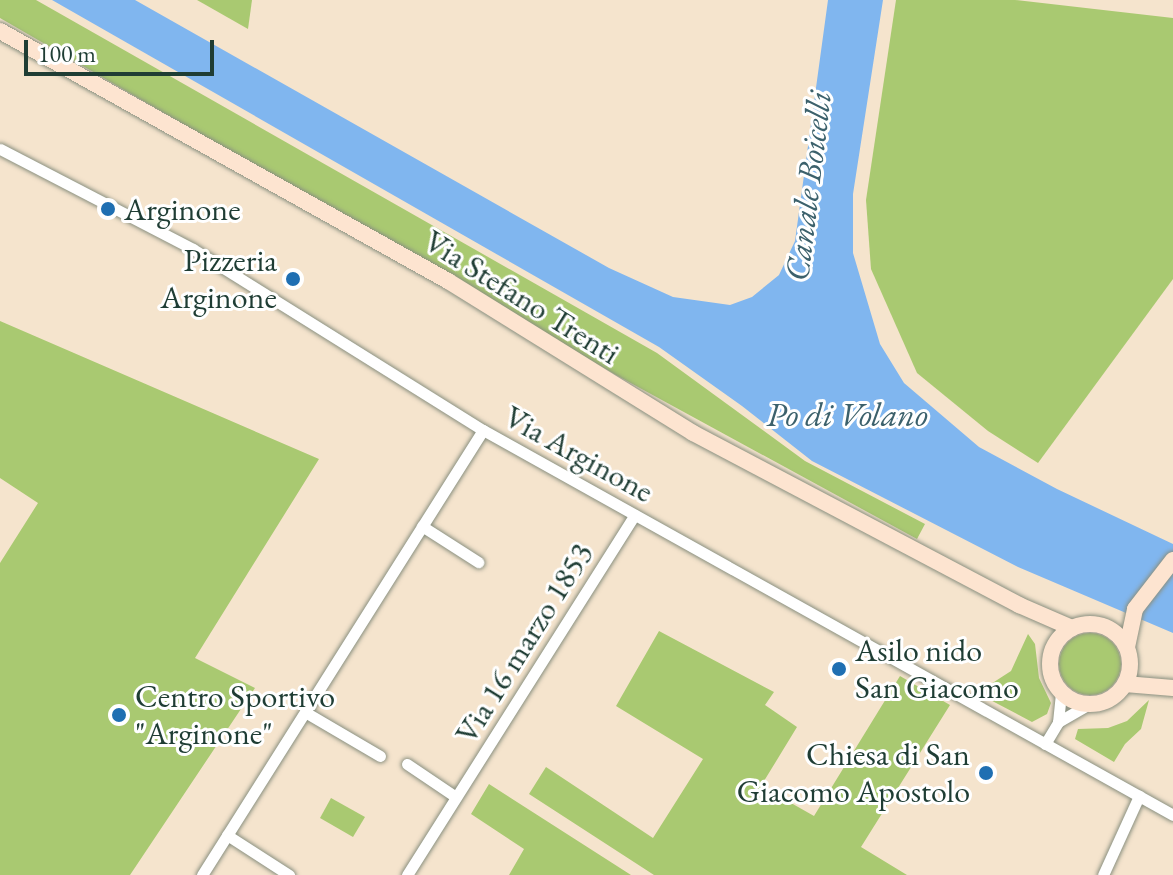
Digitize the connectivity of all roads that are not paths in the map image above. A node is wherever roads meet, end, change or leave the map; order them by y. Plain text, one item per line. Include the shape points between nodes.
1 (0, 31) edge
2 (1, 153) edge
3 (483, 430) junction
4 (635, 515) junction
5 (422, 526) junction
6 (1173, 560) edge
7 (478, 562) dead end
8 (1019, 605) junction
9 (1135, 609) junction
10 (1097, 624) junction
11 (1072, 628) junction
12 (1055, 643) junction
13 (1127, 647) junction
14 (1130, 667) junction
15 (1125, 684) junction
16 (1173, 687) edge
17 (1061, 693) junction
18 (1089, 704) junction
19 (305, 712) junction
20 (1058, 722) junction
21 (1045, 744) junction
22 (380, 756) dead end
23 (407, 764) dead end
24 (1139, 796) junction
25 (456, 797) junction
26 (1173, 815) edge
27 (227, 835) junction
28 (202, 875) edge
29 (289, 875) edge
30 (407, 875) edge
31 (1103, 875) edge

1 - 8 main road, Via Stefano Trenti via 448,281 644,405
2 - 3 street, Via Arginone via 216,262
3 - 4 street, Via Arginone
3 - 5 street
4 - 21 street, Via Arginone
4 - 25 street, Via 16 marzo 1853
5 - 7 street
5 - 19 street
6 - 9 main road
8 - 11 main road, Via Stefano Trenti
8 - 12 main road, Via Stefano Trenti
9 - 10 main road
9 - 13 main road
10 - 11 main road
10 - 13 main road
11 - 12 main road
12 - 17 main road via 1049,666
13 - 14 main road
14 - 15 main road
14 - 16 main road
15 - 16 main road
15 - 18 main road via 1109,700
17 - 18 main road
17 - 20 street
18 - 20 street
19 - 22 street
19 - 27 street
20 - 21 street
21 - 24 street, Via Arginone
23 - 25 street
24 - 26 street, Via Arginone
24 - 31 street
25 - 30 street, Via 16 marzo 1853
27 - 28 street
27 - 29 street

